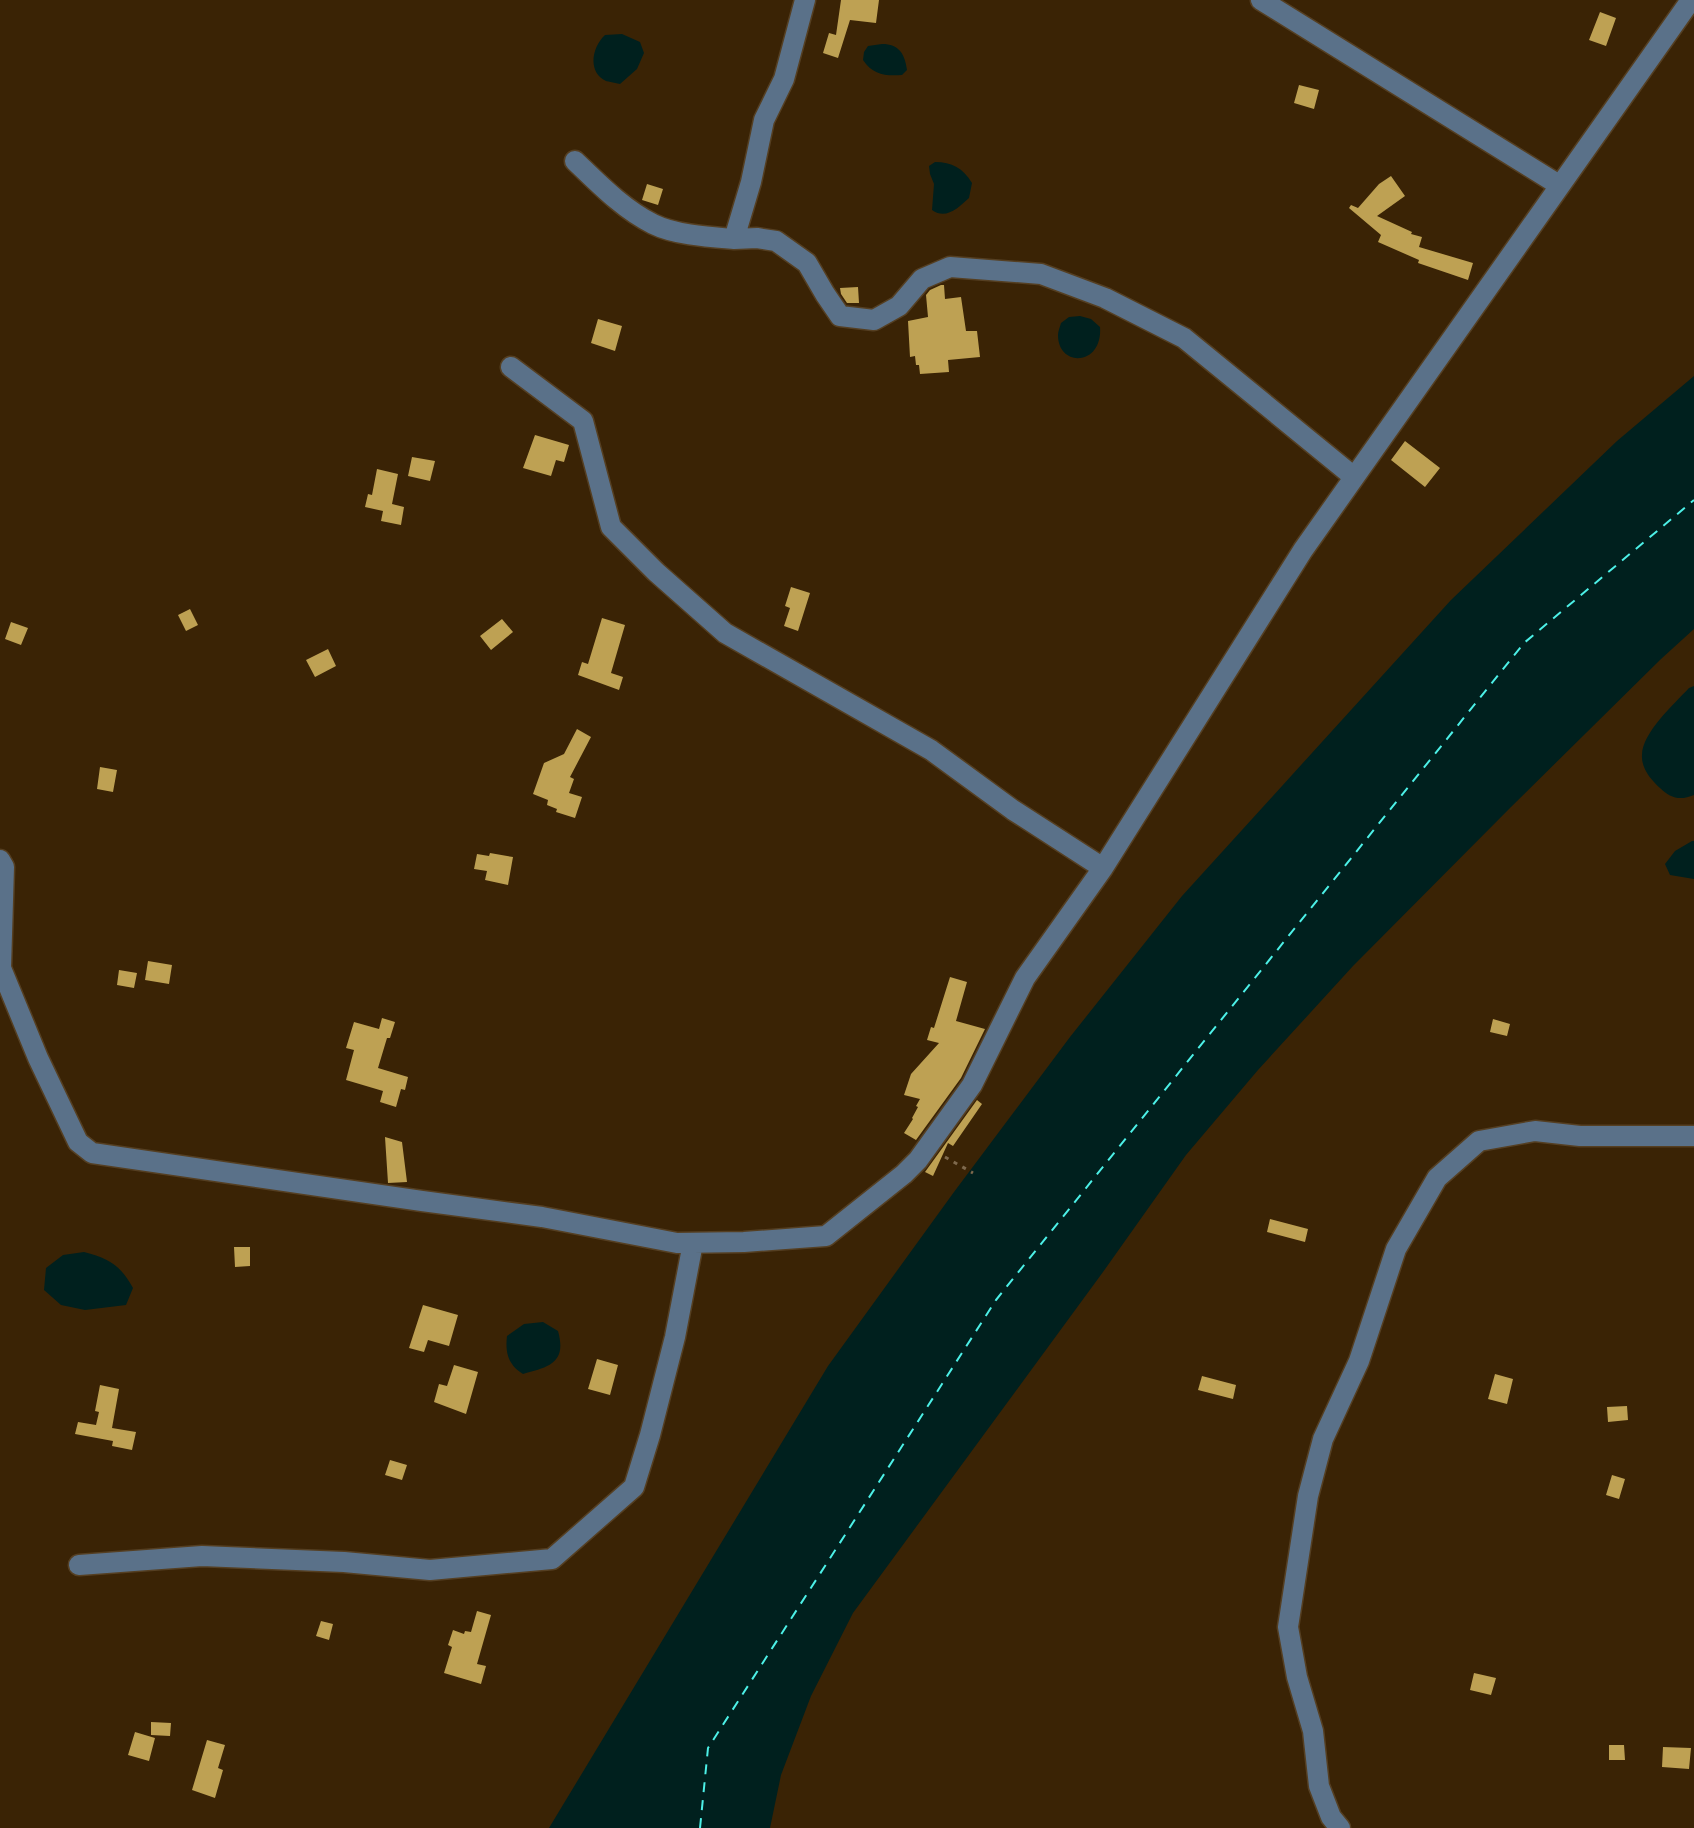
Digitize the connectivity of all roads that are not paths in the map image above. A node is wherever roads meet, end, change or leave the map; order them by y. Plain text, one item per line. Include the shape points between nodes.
1 (805, 0) edge
2 (1261, 0) edge
3 (1691, 0) edge
4 (575, 161) dead end
5 (1559, 185) junction
6 (734, 239) junction
7 (511, 367) dead end
8 (1354, 477) junction
9 (0, 860) edge
10 (1103, 868) junction
11 (1694, 1136) edge
12 (693, 1243) junction
13 (79, 1565) dead end
14 (1340, 1828) edge

1 - 6 street via 784,79 764,120
2 - 5 street
3 - 5 street
4 - 6 street via 612,197 654,225
5 - 8 street
6 - 8 street via 776,241 807,263 840,316 874,320 899,306 922,279 950,267 1041,274 1105,298 1184,338
7 - 10 street via 583,421 611,527 725,633 931,750
8 - 10 street
9 - 12 street via 1,968 78,1142 92,1153
10 - 12 street via 1025,978 972,1085 904,1174 826,1236
11 - 14 street via 1535,1131 1479,1141 1437,1178 1396,1249 1359,1361 1323,1439 1308,1496 1288,1627 1313,1731 1319,1786
12 - 13 street via 634,1487 552,1559 430,1570 202,1556

